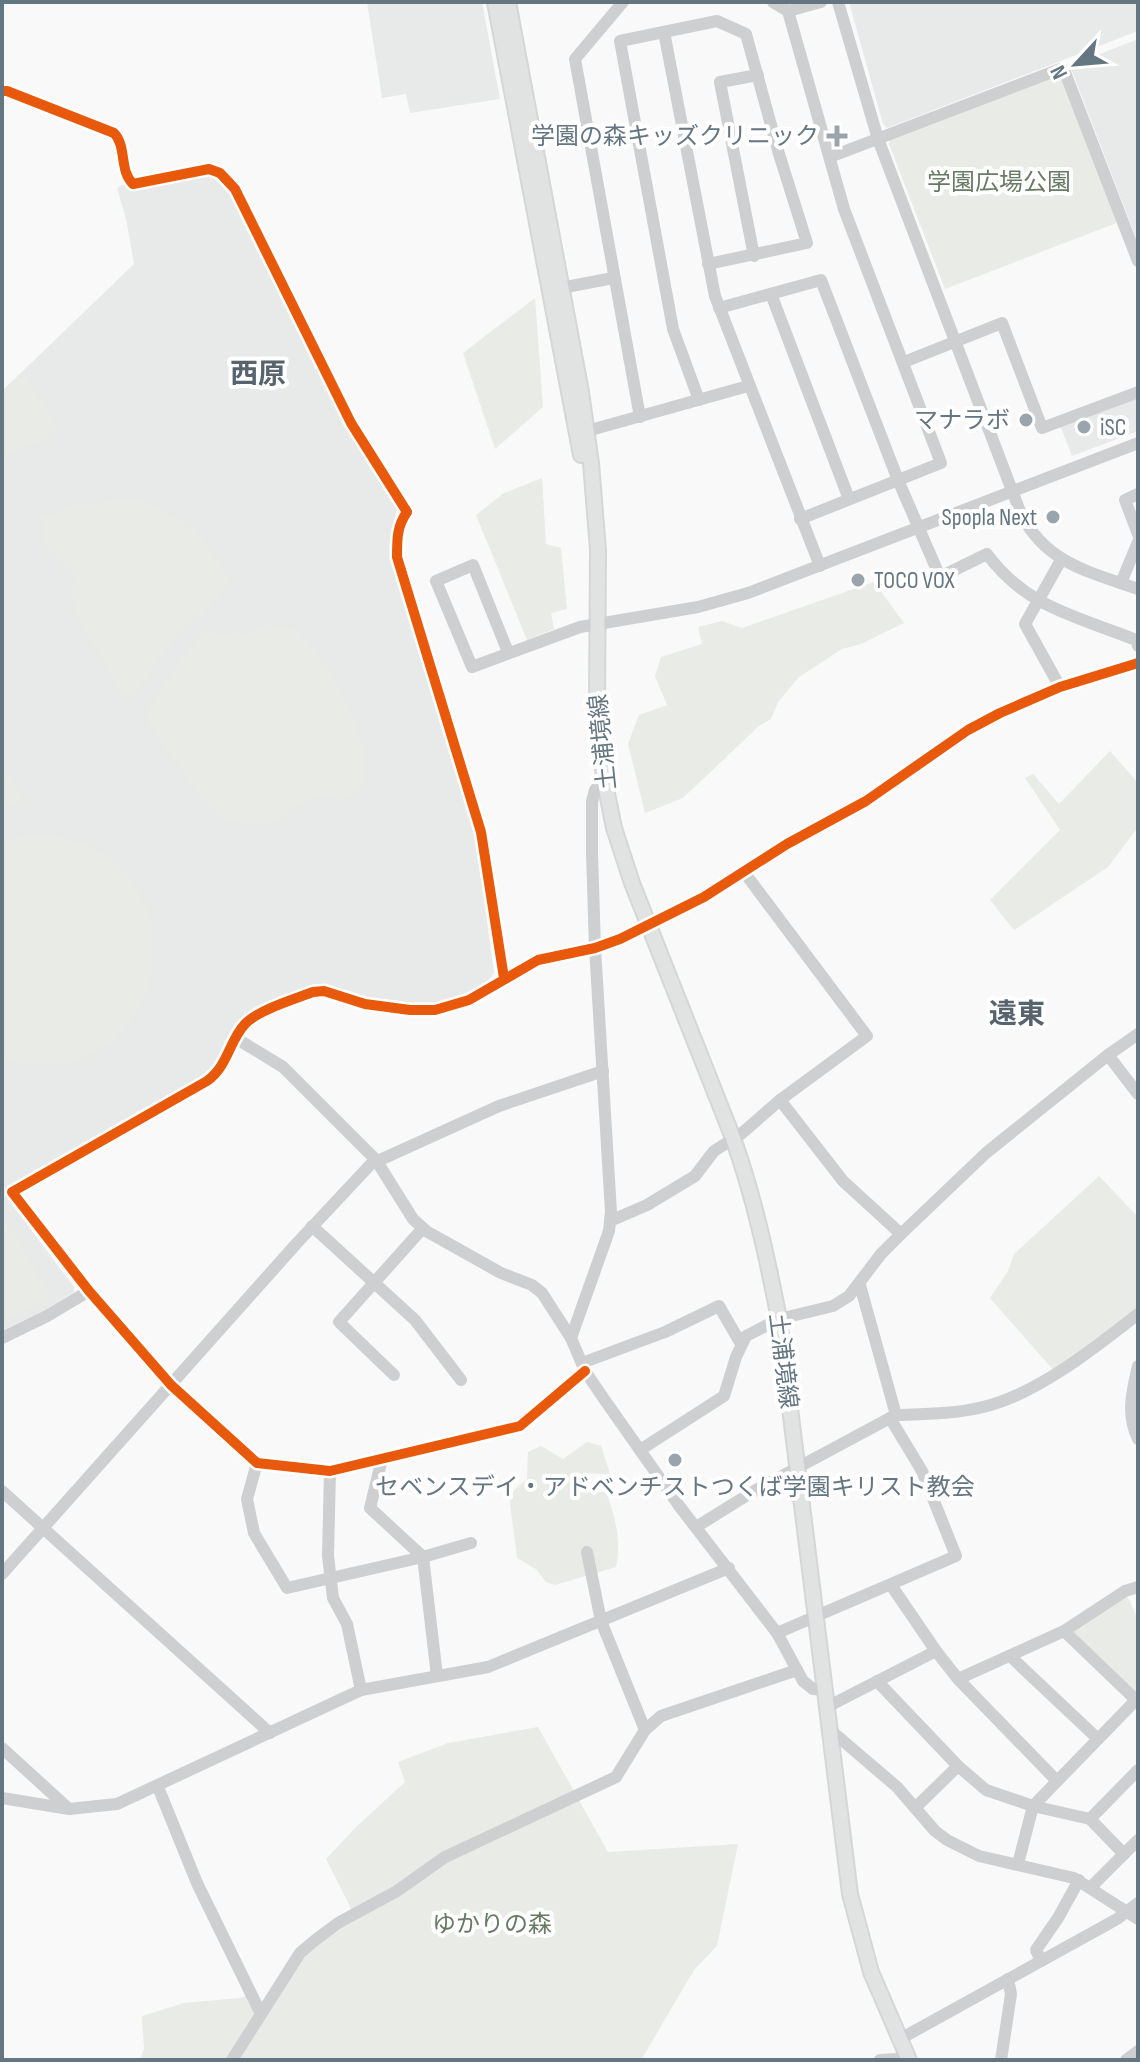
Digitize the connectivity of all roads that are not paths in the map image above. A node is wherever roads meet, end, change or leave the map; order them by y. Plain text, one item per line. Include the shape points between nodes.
1 (495, 2) edge
2 (508, 2) edge
3 (623, 2) edge
4 (773, 2) edge
5 (821, 2) edge
6 (838, 2) edge
7 (788, 11) junction
8 (602, 27) junction
9 (664, 32) junction
10 (620, 41) junction
11 (758, 75) junction
12 (2, 91) edge
13 (878, 139) junction
14 (830, 157) junction
15 (754, 256) junction
16 (1138, 261) edge
17 (708, 264) junction
18 (613, 278) junction
19 (561, 288) junction
20 (771, 294) junction
21 (719, 308) junction
22 (955, 342) junction
23 (904, 362) junction
24 (748, 386) junction
25 (1138, 392) edge
26 (699, 400) junction
27 (640, 417) junction
28 (587, 431) junction
29 (1138, 443) edge
30 (898, 480) junction
31 (1012, 492) junction
32 (1138, 494) edge
33 (849, 499) junction
34 (800, 519) junction
35 (919, 528) junction
36 (1138, 534) edge
37 (1138, 542) edge
38 (598, 550) junction
39 (487, 557) dead end
40 (1061, 560) junction
41 (473, 565) junction
42 (820, 566) junction
43 (1121, 583) junction
44 (1138, 589) edge
45 (1037, 602) junction
46 (599, 624) junction
47 (1138, 646) edge
48 (508, 652) junction
49 (1138, 663) edge
50 (1060, 687) junction
51 (604, 778) junction
52 (744, 872) junction
53 (649, 926) junction
54 (595, 948) junction
55 (504, 978) junction
56 (1138, 1034) edge
57 (237, 1039) junction
58 (1108, 1055) junction
59 (603, 1071) junction
60 (1138, 1094) edge
61 (780, 1100) junction
62 (733, 1138) junction
63 (376, 1160) junction
64 (610, 1221) junction
65 (312, 1226) junction
66 (423, 1228) junction
67 (901, 1234) junction
68 (374, 1283) junction
69 (860, 1285) junction
70 (89, 1291) junction
71 (1138, 1314) edge
72 (779, 1319) junction
73 (2, 1338) edge
74 (571, 1338) junction
75 (741, 1344) junction
76 (1138, 1366) edge
77 (584, 1367) junction
78 (394, 1375) dead end
79 (461, 1380) dead end
80 (171, 1385) junction
81 (893, 1416) junction
82 (1138, 1439) edge
83 (640, 1450) junction
84 (382, 1459) junction
85 (257, 1463) junction
86 (797, 1469) junction
87 (330, 1471) junction
88 (2, 1491) edge
89 (43, 1527) junction
90 (696, 1527) junction
91 (471, 1543) dead end
92 (587, 1552) dead end
93 (423, 1557) junction
94 (729, 1568) junction
95 (2, 1574) edge
96 (331, 1579) junction
97 (893, 1587) junction
98 (1138, 1587) edge
99 (815, 1617) junction
100 (601, 1621) junction
101 (1064, 1631) junction
102 (777, 1633) junction
103 (936, 1651) junction
104 (1010, 1656) junction
105 (797, 1670) junction
106 (437, 1676) junction
107 (958, 1679) junction
108 (877, 1681) junction
109 (361, 1690) junction
110 (824, 1690) junction
111 (1137, 1700) edge
112 (825, 1708) junction
113 (828, 1728) junction
114 (645, 1730) junction
115 (270, 1733) junction
116 (1098, 1739) junction
117 (2, 1748) edge
118 (958, 1766) junction
119 (1138, 1770) edge
120 (1057, 1781) junction
121 (158, 1787) junction
122 (2, 1798) edge
123 (1033, 1806) junction
124 (916, 1807) junction
125 (69, 1809) junction
126 (1090, 1819) junction
127 (1138, 1840) edge
128 (1124, 1854) junction
129 (1018, 1864) junction
130 (1079, 1880) junction
131 (1091, 1887) junction
132 (1135, 1911) edge
133 (1041, 1961) junction
134 (1008, 1979) junction
135 (261, 2014) junction
136 (900, 2039) junction
137 (1138, 2051) edge
138 (907, 2057) edge
139 (232, 2060) edge
140 (880, 2060) edge
141 (1001, 2060) edge
142 (1126, 2060) edge

1 - 38 main road
2 - 19 main road
3 - 8 street
4 - 7 street
5 - 7 street
6 - 13 street
7 - 14 street
8 - 10 street
8 - 18 street via 575,59
9 - 10 street
9 - 11 street via 717,21 746,34
9 - 17 street
10 - 26 street via 673,329
11 - 15 street via 720,82
11 - 15 street via 807,243
12 - 55 street via 114,133 133,184 209,169 235,189 351,423 407,512 400,522 397,557 481,832
13 - 14 street
13 - 16 street via 1064,70
13 - 22 street
14 - 23 street via 844,209
15 - 17 street
17 - 21 street
18 - 19 street
18 - 27 street
19 - 28 main road
20 - 21 street
20 - 30 street via 821,280
20 - 33 street
21 - 24 street
22 - 23 street
22 - 25 street via 1002,323 1042,428
22 - 31 street
23 - 30 street via 941,463
24 - 26 street
24 - 34 street
26 - 27 street
27 - 28 street
28 - 38 main road
29 - 31 street
30 - 33 street
30 - 35 street
31 - 35 street
31 - 40 street via 1028,527
32 - 36 street via 1125,500
33 - 34 street
34 - 42 street
35 - 42 street
35 - 45 street via 940,577 987,554
37 - 43 street
38 - 46 main road
39 - 41 street
40 - 43 street
40 - 45 street
41 - 48 street
41 - 48 street via 436,581 472,667
42 - 46 street via 728,599
43 - 44 street
45 - 47 street via 1136,640
45 - 50 street via 1025,624
46 - 48 street
46 - 51 main road, 土浦境線 via 596,676
49 - 50 street
50 - 52 street via 968,730 866,801
51 - 53 main road, 土浦境線 via 620,846
51 - 54 street via 592,802
52 - 53 street
52 - 61 street via 867,1036
53 - 54 street
53 - 62 main road, 土浦境線
54 - 55 street via 538,960
54 - 59 street
55 - 57 street via 469,1000 435,1010 365,1004 313,992 254,1017
56 - 58 street
57 - 63 street via 283,1067
57 - 70 street via 207,1081 12,1192
58 - 60 street
58 - 67 street via 986,1153
59 - 63 street via 499,1106
59 - 64 street
61 - 62 street
61 - 67 street via 843,1181
62 - 64 street via 714,1151 695,1176
62 - 72 main road, 土浦境線
63 - 65 street
63 - 66 street
64 - 74 street
65 - 68 street
65 - 80 street
66 - 68 street
66 - 74 street via 532,1285
67 - 69 street
68 - 78 street via 339,1322
68 - 79 street via 415,1320
69 - 72 street via 833,1306
69 - 81 street
70 - 73 street
70 - 80 street
71 - 81 street via 1056,1374 1010,1397 985,1407
72 - 75 street
72 - 86 main road, 土浦境線
74 - 77 street
75 - 77 street via 719,1306
75 - 83 street via 724,1396
76 - 82 street via 1130,1402
77 - 83 street
77 - 84 street via 520,1426
80 - 85 street
80 - 89 street
81 - 86 street
81 - 97 street via 956,1556
83 - 90 street
84 - 87 street
84 - 93 street via 370,1508
85 - 87 street
85 - 96 street via 247,1499 254,1533 287,1588
86 - 90 street
86 - 99 main road, 土浦境線
87 - 96 street
88 - 89 street
89 - 95 street
89 - 115 street
90 - 94 street
91 - 93 street
92 - 100 street
93 - 96 street
93 - 106 street
94 - 100 street
94 - 102 street
96 - 109 street via 333,1598 351,1636
97 - 99 street
97 - 103 street
98 - 101 street
99 - 102 street
99 - 110 main road, 土浦境線
100 - 106 street via 488,1667
100 - 114 street
101 - 104 street
101 - 111 street
102 - 105 street
103 - 107 street
103 - 108 street
104 - 107 street
104 - 116 street
105 - 110 street via 807,1686
105 - 114 street via 661,1716
106 - 109 street
107 - 120 street
108 - 112 street
108 - 118 street
109 - 115 street
110 - 112 main road, 土浦境線
111 - 116 street
112 - 113 main road, 土浦境線
113 - 124 street
113 - 136 main road, 土浦境線 via 855,1919
114 - 135 street via 616,1777 445,1857 338,1923 300,1953
115 - 121 street
116 - 120 street
117 - 125 street
118 - 123 street via 986,1790
118 - 124 street
119 - 126 street
120 - 123 street
121 - 125 street via 117,1804
121 - 135 street via 197,1883
122 - 125 street
123 - 126 street
123 - 129 street
124 - 129 street via 935,1831 961,1849
126 - 128 street
127 - 128 street
128 - 131 street
129 - 130 street
130 - 131 street
130 - 133 street via 1036,1950
131 - 132 street
132 - 133 street
133 - 134 street
134 - 136 street
134 - 141 street via 1011,1994
135 - 139 street
136 - 138 main road, 土浦境線
137 - 142 street
138 - 140 street

